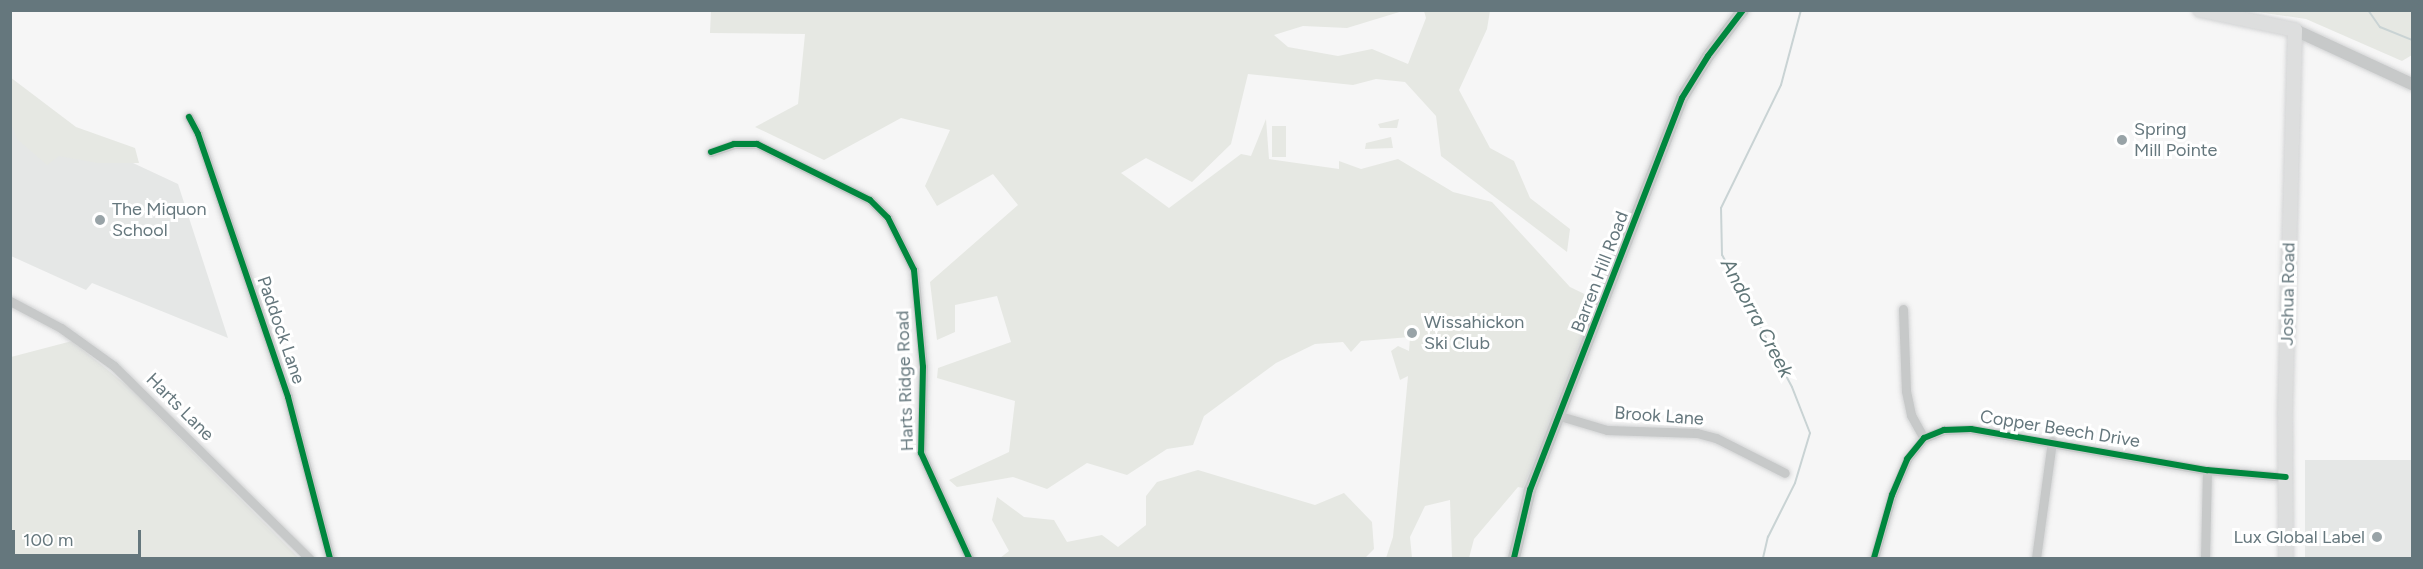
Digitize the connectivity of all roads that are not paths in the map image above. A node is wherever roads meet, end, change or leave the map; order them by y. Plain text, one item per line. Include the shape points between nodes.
1 (1743, 10) edge
2 (2200, 10) edge
3 (2295, 30) junction
4 (2412, 84) edge
5 (189, 117) dead end
6 (711, 152) dead end
7 (10, 301) edge
8 (1903, 309) dead end
9 (1560, 416) junction
10 (1924, 438) junction
11 (2052, 441) junction
12 (2207, 470) junction
13 (1785, 472) dead end
14 (2286, 477) junction
15 (309, 558) edge
16 (330, 558) edge
17 (969, 558) edge
18 (1514, 558) edge
19 (1874, 558) edge
20 (2036, 558) edge
21 (2205, 558) edge
22 (2286, 558) edge

1 - 9 street, Barren Hill Road via 1682,98
2 - 3 main road
3 - 4 street
3 - 14 main road, Joshua Road
5 - 16 street, Paddock Lane via 288,397
6 - 17 street, Harts Ridge Road via 734,144 757,144 870,200 888,218 914,270 923,367 921,453
7 - 15 street, Harts Lane via 61,328 114,366
8 - 10 street via 1906,391 1911,415
9 - 13 street, Brook Lane via 1607,430 1697,433 1716,438
9 - 18 street, Barren Hill Road via 1530,489
10 - 11 street, Copper Beech Drive via 1944,430 1971,429
10 - 19 street via 1907,459
11 - 12 street, Copper Beech Drive
11 - 20 street
12 - 14 street, Copper Beech Drive
12 - 21 street
14 - 22 main road, Joshua Road

